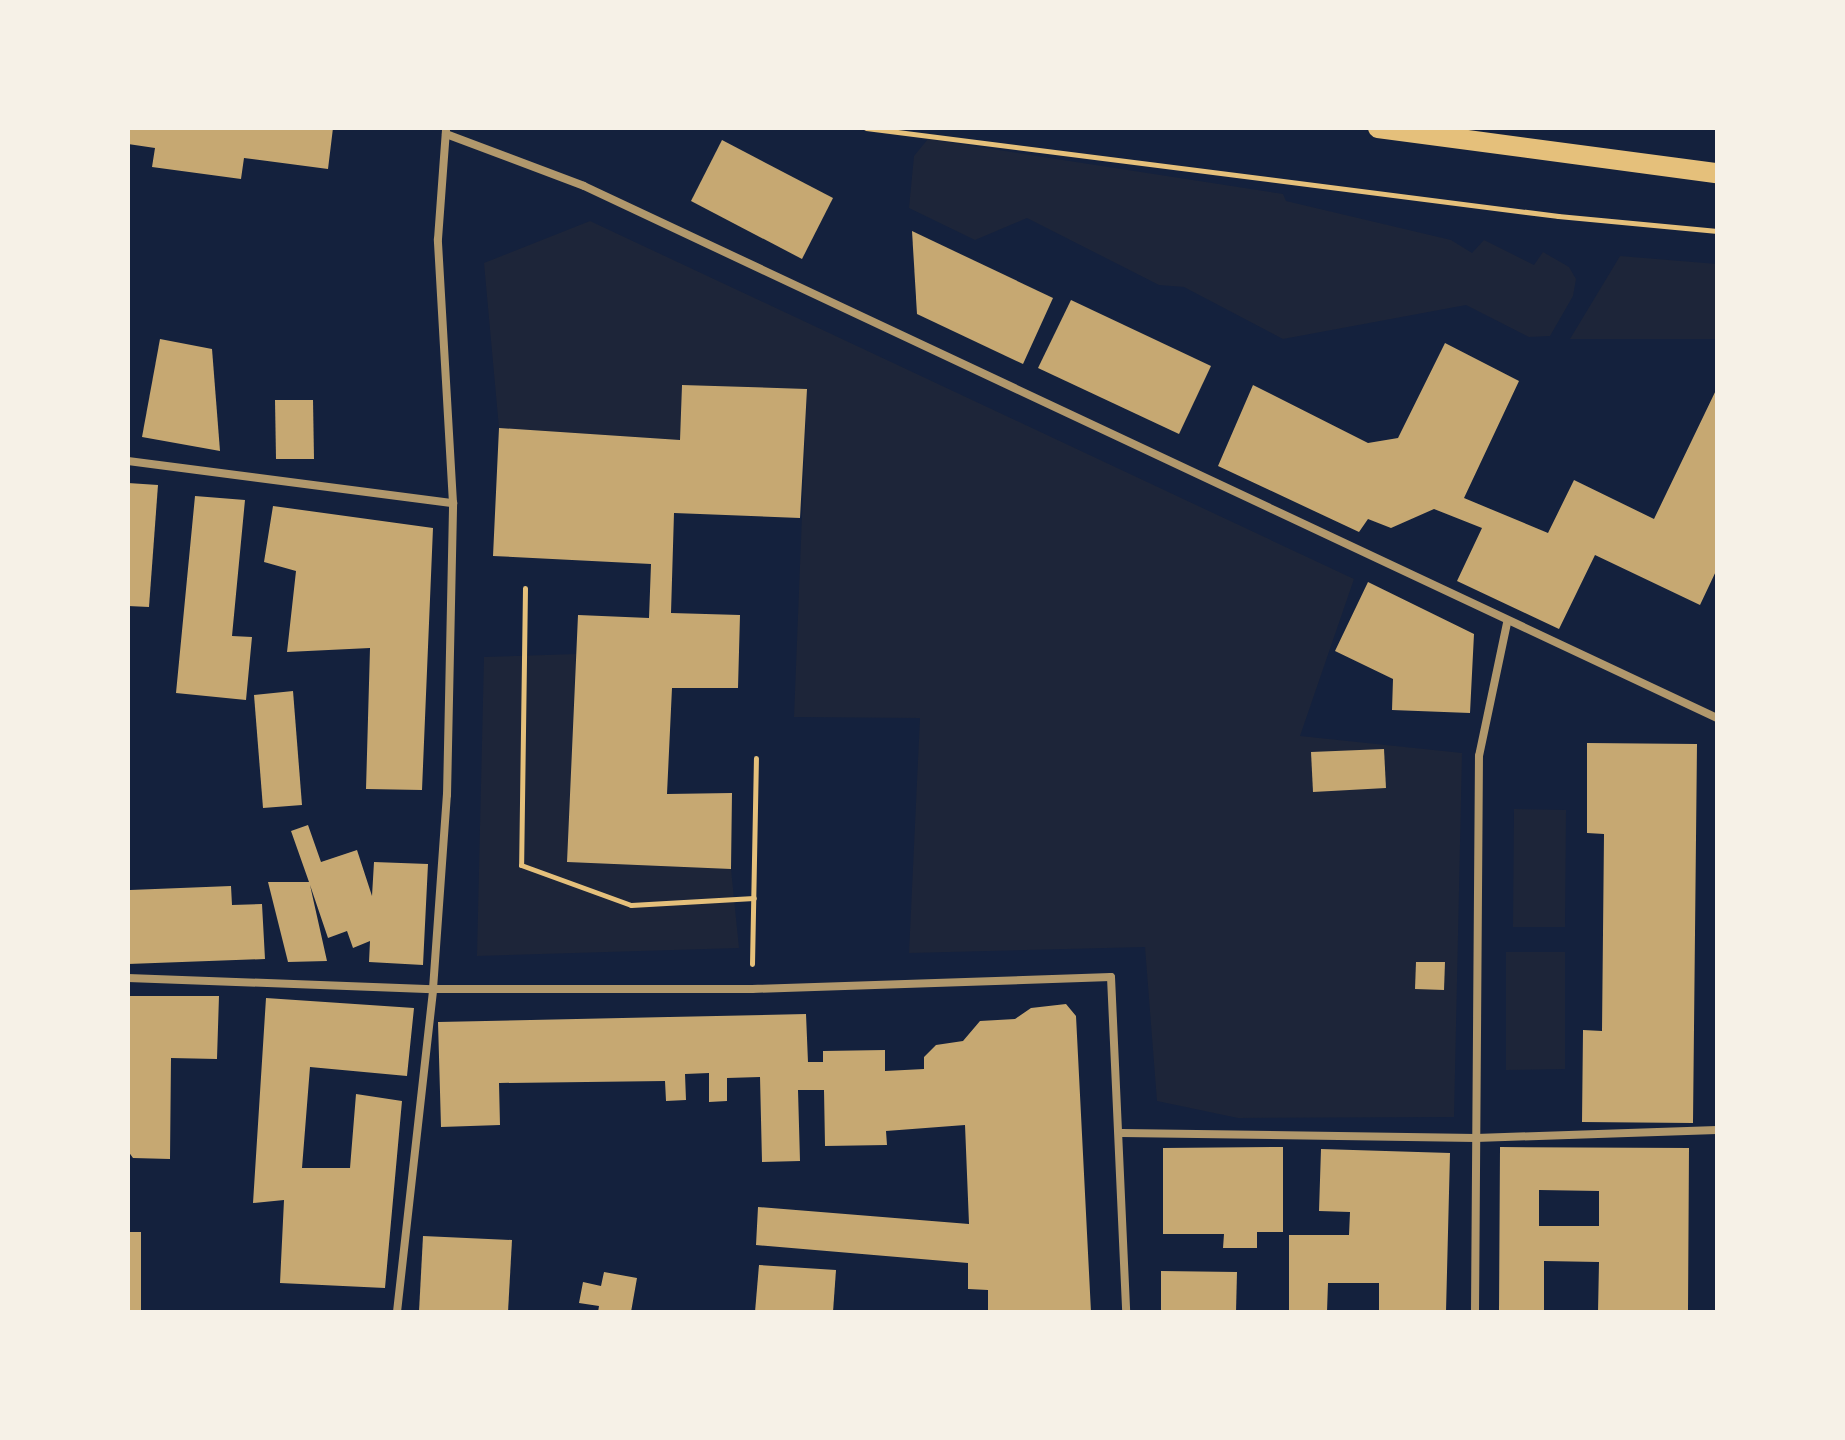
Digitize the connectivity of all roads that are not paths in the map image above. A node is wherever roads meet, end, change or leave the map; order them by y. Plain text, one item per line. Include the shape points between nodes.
1 (1378, 128) edge
2 (446, 131) edge
3 (1717, 173) edge
4 (128, 461) edge
5 (453, 503) junction
6 (1507, 623) junction
7 (1717, 718) edge
8 (128, 978) edge
9 (433, 989) junction
10 (1717, 1130) edge
11 (1122, 1133) junction
12 (1476, 1138) junction
13 (397, 1312) edge
14 (1126, 1312) edge
15 (1475, 1312) edge

1 - 3 main road
2 - 5 street via 438,239
2 - 6 street via 584,186
4 - 5 street
5 - 9 street via 447,795
6 - 7 street
6 - 12 street via 1479,756
8 - 9 street
9 - 11 street via 752,989 1111,977
9 - 13 street
10 - 12 street
11 - 12 street
11 - 14 street
12 - 15 street

